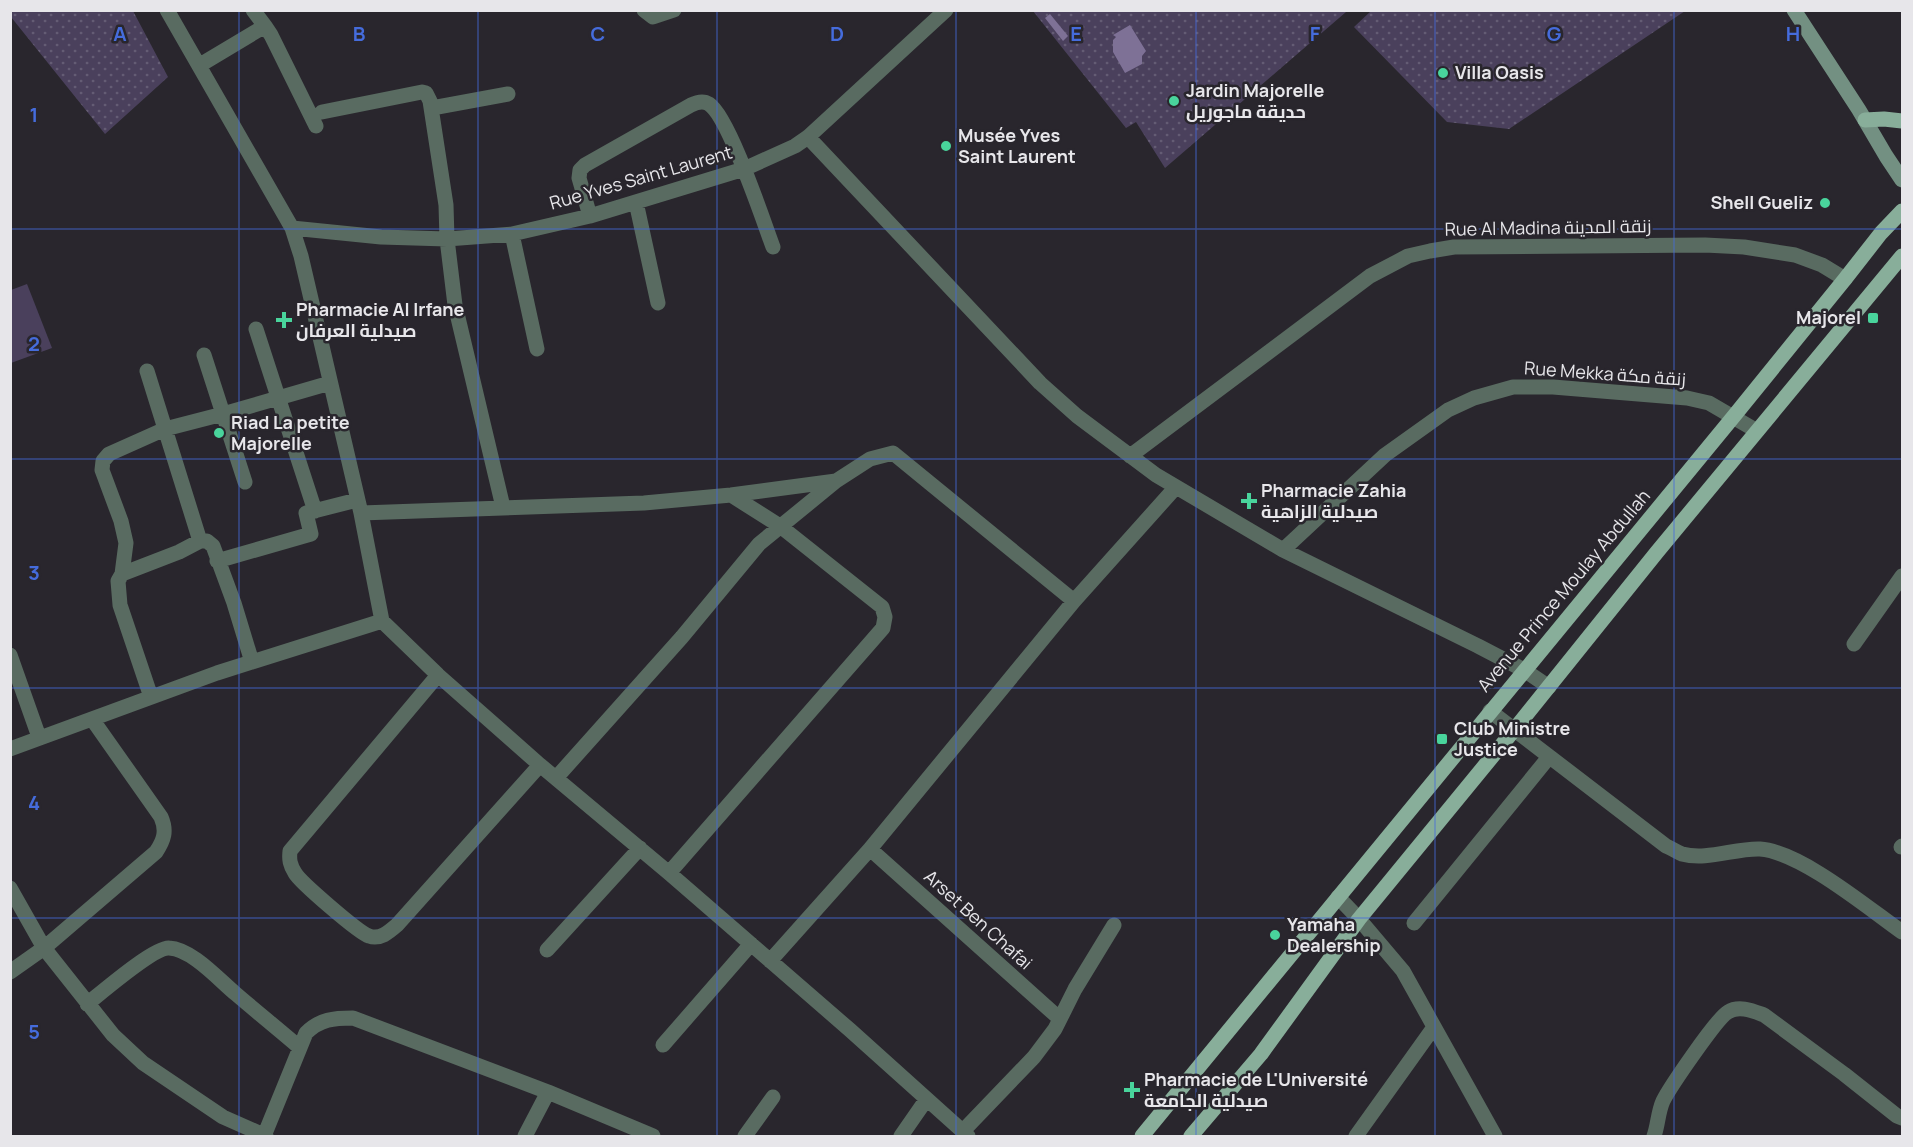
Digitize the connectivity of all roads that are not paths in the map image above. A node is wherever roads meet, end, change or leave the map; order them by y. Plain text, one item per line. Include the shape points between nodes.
1 (167, 10) edge
2 (644, 10) edge
3 (674, 10) edge
4 (1794, 10) edge
5 (945, 11) edge
6 (261, 16) edge
7 (200, 65) junction
8 (508, 94) dead end
9 (432, 108) junction
10 (1865, 120) junction
11 (1902, 122) edge
12 (808, 136) junction
13 (744, 170) junction
14 (1902, 180) edge
15 (636, 202) junction
16 (1902, 211) edge
17 (590, 216) junction
18 (292, 228) junction
19 (512, 234) junction
20 (447, 239) junction
21 (773, 247) dead end
22 (1902, 256) edge
23 (1845, 279) junction
24 (658, 303) dead end
25 (256, 329) dead end
26 (537, 349) dead end
27 (204, 355) dead end
28 (147, 371) dead end
29 (330, 383) junction
30 (279, 397) junction
31 (223, 414) junction
32 (1734, 416) junction
33 (165, 429) junction
34 (1757, 431) junction
35 (1130, 456) junction
36 (1689, 470) junction
37 (836, 481) junction
38 (245, 482) dead end
39 (1176, 487) junction
40 (1711, 487) junction
41 (732, 495) junction
42 (359, 507) junction
43 (503, 507) junction
44 (315, 511) junction
45 (780, 526) junction
46 (200, 541) junction
47 (1283, 550) junction
48 (217, 561) junction
49 (122, 574) junction
50 (1902, 576) edge
51 (1074, 601) junction
52 (382, 621) junction
53 (1854, 644) dead end
54 (10, 655) edge
55 (252, 662) junction
56 (1524, 670) junction
57 (438, 675) junction
58 (1549, 687) junction
59 (151, 697) junction
60 (1490, 711) junction
61 (92, 718) junction
62 (1515, 730) junction
63 (39, 737) junction
64 (10, 748) edge
65 (1549, 757) junction
66 (540, 765) junction
67 (556, 778) junction
68 (640, 848) junction
69 (870, 849) junction
70 (669, 873) junction
71 (10, 888) edge
72 (1338, 897) junction
73 (1359, 920) junction
74 (1414, 923) dead end
75 (1114, 925) dead end
76 (1902, 932) edge
77 (751, 944) junction
78 (44, 948) junction
79 (547, 950) dead end
80 (770, 961) junction
81 (10, 972) edge
82 (87, 1004) junction
83 (1060, 1019) junction
84 (1434, 1026) junction
85 (663, 1045) dead end
86 (300, 1047) junction
87 (548, 1092) junction
88 (773, 1097) dead end
89 (926, 1100) junction
90 (1902, 1118) edge
91 (965, 1134) edge
92 (265, 1136) edge
93 (525, 1137) edge
94 (653, 1137) edge
95 (745, 1137) edge
96 (901, 1137) edge
97 (1142, 1137) edge
98 (1191, 1137) edge
99 (1356, 1137) edge
100 (1495, 1137) edge
101 (1654, 1137) edge

1 - 7 street
2 - 3 street via 653,16
4 - 10 main road
5 - 12 street, Rue Yves Saint Laurent
6 - 7 street
6 - 9 street via 319,119 422,92
7 - 18 street
8 - 9 street
9 - 20 street
10 - 11 main road
10 - 14 main road
12 - 13 street, Rue Yves Saint Laurent
12 - 35 street via 1040,383
13 - 15 street, Rue Yves Saint Laurent
13 - 17 street via 718,114 701,101 580,170
13 - 21 street
15 - 17 street, Rue Yves Saint Laurent
15 - 24 street
16 - 23 main road, Avenue Prince Moulay Abdullah
17 - 19 street, Rue Yves Saint Laurent
18 - 20 street, Rue Yves Saint Laurent
18 - 29 street
19 - 20 street, Rue Yves Saint Laurent
19 - 26 street
20 - 43 street via 455,305
22 - 34 main road
23 - 32 main road, Avenue Prince Moulay Abdullah
23 - 35 street, Rue Al Madina زنقة المدينة via 1804,258 1744,247 1454,247 1408,256 1370,276
25 - 30 street
27 - 31 street
28 - 33 street
29 - 30 street
29 - 42 street
30 - 31 street
30 - 44 street
31 - 33 street
31 - 38 street
32 - 34 street, Rue Mekka زنقة مكة
32 - 36 main road, Avenue Prince Moulay Abdullah
32 - 47 street, Rue Mekka زنقة مكة via 1709,403 1687,398 1553,387 1513,387 1474,398 1448,410 1385,455
33 - 46 street
33 - 49 street via 110,453 103,461 102,470 126,543
34 - 40 main road
35 - 39 street
36 - 40 main road
36 - 56 main road, Avenue Prince Moulay Abdullah
37 - 41 street
37 - 45 street
37 - 51 street via 870,459 893,453
39 - 47 street
39 - 51 street
40 - 58 main road
41 - 43 street via 644,503
41 - 45 street
42 - 43 street
42 - 44 street
42 - 52 street
44 - 48 street via 306,513 311,534
45 - 67 street via 742,563 682,637
45 - 70 street via 882,607 884,628
46 - 48 street via 211,544
46 - 49 street
47 - 56 street
48 - 55 street
49 - 59 street via 117,586 120,605
50 - 53 street
51 - 69 street
52 - 55 street
52 - 57 street
54 - 63 street
55 - 59 street
56 - 58 street
56 - 60 main road, Avenue Prince Moulay Abdullah
57 - 66 street
57 - 66 street via 290,851 288,862 296,875 358,930 370,937 385,936
58 - 62 main road
59 - 61 street
60 - 62 street
60 - 72 main road, Avenue Prince Moulay Abdullah
61 - 63 street
61 - 78 street via 161,817 164,841
62 - 65 street
62 - 73 main road
63 - 64 street
65 - 74 street
65 - 76 street via 1666,846 1683,854 1760,849 1784,854
66 - 67 street
67 - 68 street
68 - 70 street
68 - 79 street
69 - 80 street
69 - 83 street, Arset Ben Chafai
70 - 77 street
71 - 78 street
72 - 73 street
72 - 97 main road, Avenue Prince Moulay Abdullah
73 - 84 street via 1403,971
73 - 98 main road via 1261,1054
75 - 83 street
77 - 80 street
77 - 85 street
78 - 81 street
78 - 82 street
80 - 89 street
82 - 86 street via 154,952 169,947 203,964
82 - 92 street via 143,1063 223,1117
83 - 91 street via 1034,1057
84 - 99 street
84 - 100 street
86 - 87 street via 314,1024 352,1018
86 - 92 street
87 - 93 street
87 - 94 street
88 - 95 street
89 - 91 street
89 - 96 street
90 - 101 street via 1764,1015 1739,1009 1729,1011 1719,1021 1671,1087 1662,1103

